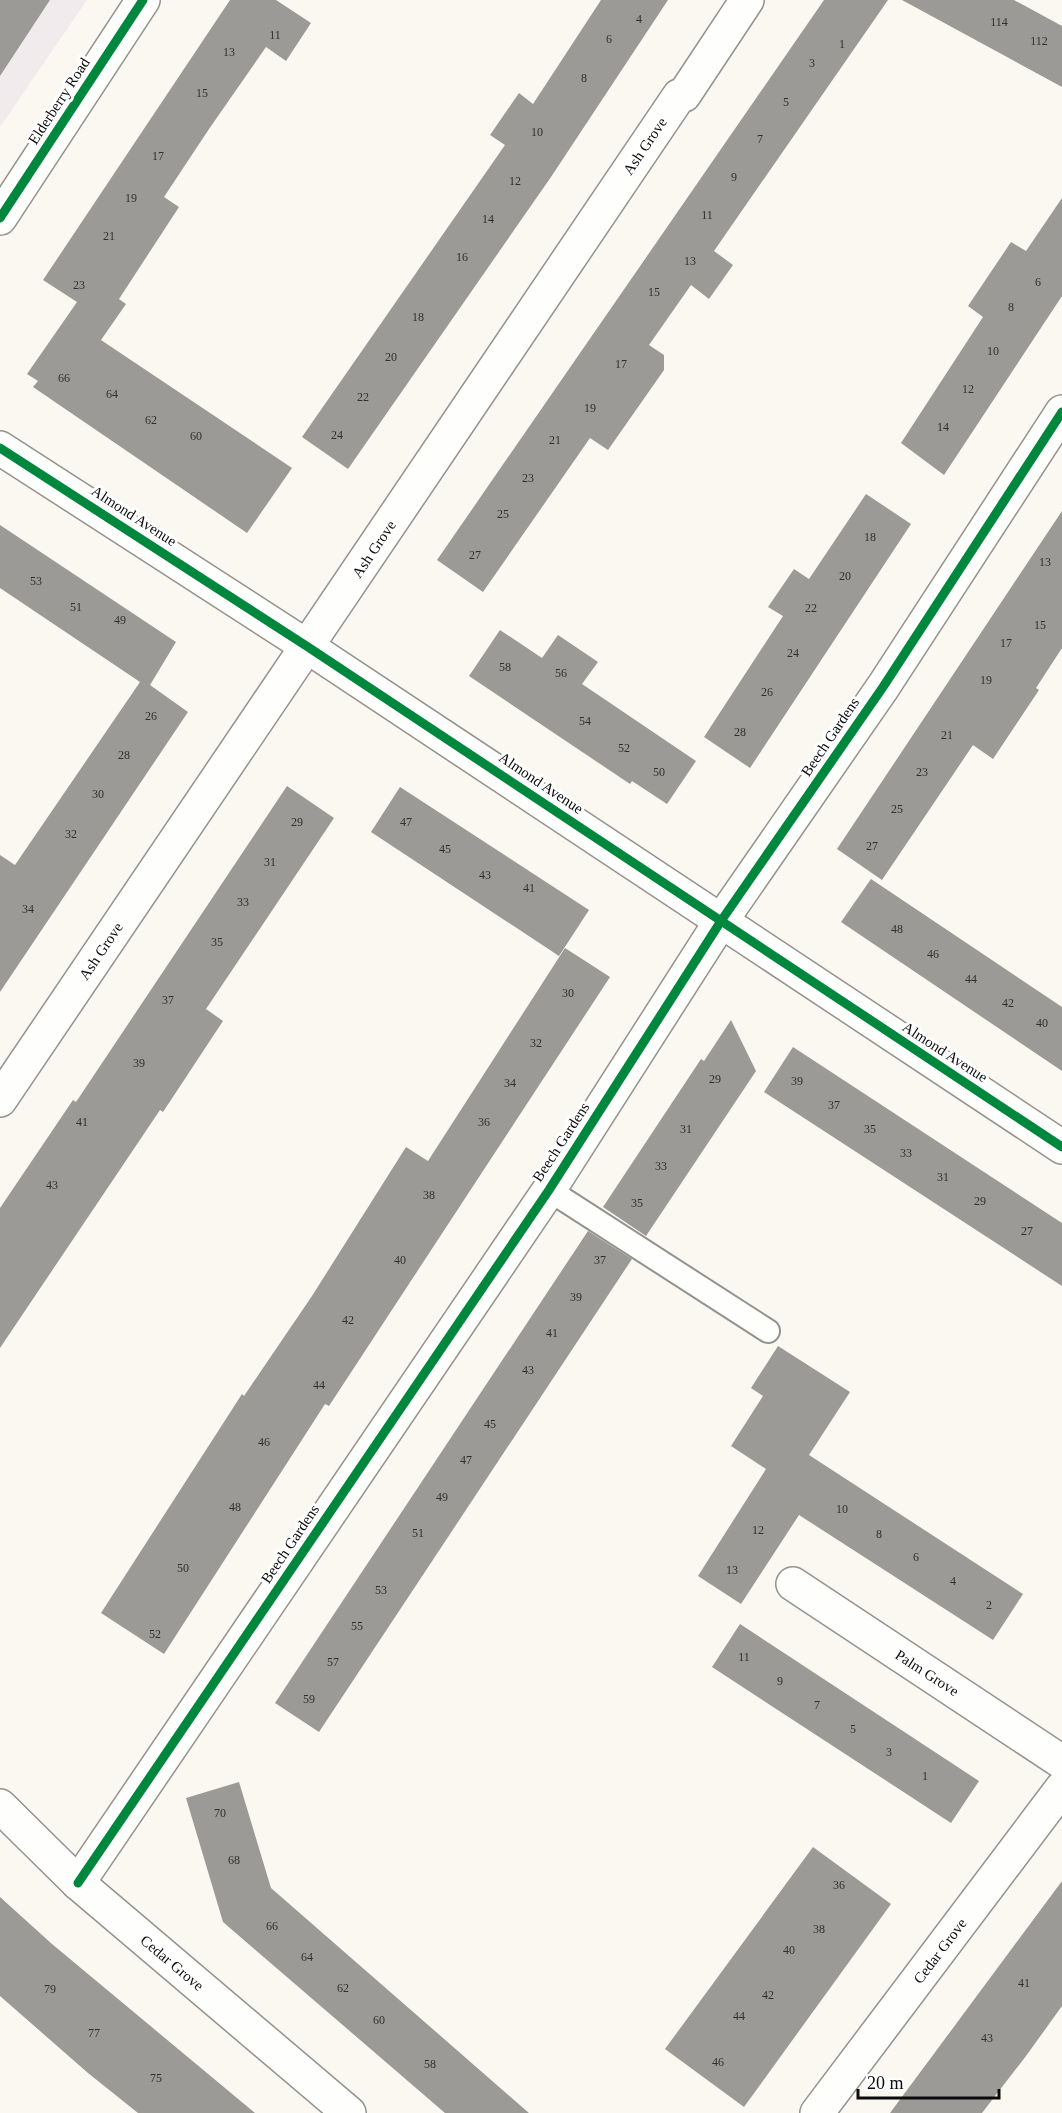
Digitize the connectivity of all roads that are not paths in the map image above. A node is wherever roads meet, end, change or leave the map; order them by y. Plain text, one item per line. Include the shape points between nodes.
1 (143, 0) edge
2 (747, 0) edge
3 (0, 218) edge
4 (1062, 412) edge
5 (0, 448) edge
6 (308, 647) junction
7 (721, 921) junction
8 (0, 1100) edge
9 (1062, 1147) edge
10 (549, 1190) junction
11 (768, 1331) dead end
12 (793, 1584) dead end
13 (1062, 1762) edge
14 (1062, 1788) edge
15 (0, 1806) edge
16 (78, 1882) junction
17 (349, 2113) edge
18 (817, 2113) edge

1 - 3 street, Elderberry Road
2 - 6 street, Ash Grove
4 - 7 street, Beech Gardens via 883,687
5 - 6 street, Almond Avenue
6 - 7 street, Almond Avenue
6 - 8 street, Ash Grove
7 - 9 street, Almond Avenue
7 - 10 street, Beech Gardens
10 - 11 lane
10 - 16 street, Beech Gardens
12 - 13 street, Palm Grove
14 - 18 street, Cedar Grove
15 - 16 street, Cedar Grove
16 - 17 street, Cedar Grove

